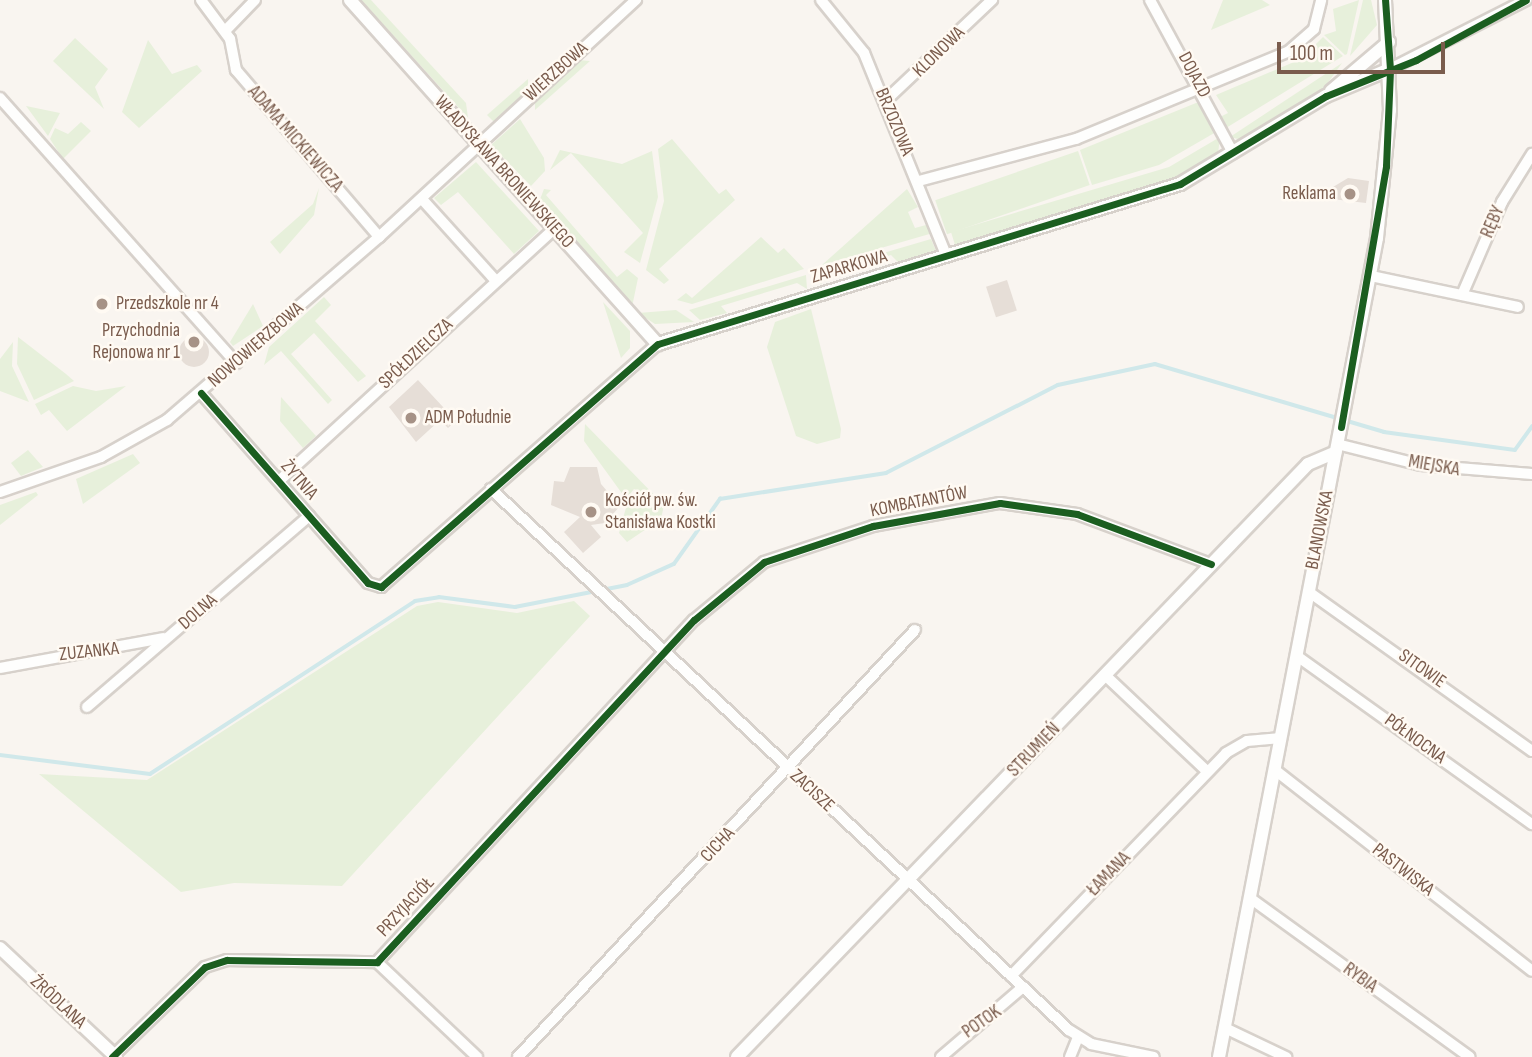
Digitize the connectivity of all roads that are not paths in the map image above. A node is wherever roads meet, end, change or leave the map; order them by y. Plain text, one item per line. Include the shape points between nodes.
1 (201, 0) edge
2 (255, 0) edge
3 (349, 0) edge
4 (636, 0) edge
5 (821, 0) edge
6 (992, 0) edge
7 (1150, 0) edge
8 (1321, 0) edge
9 (1385, 0) edge
10 (1526, 0) edge
11 (225, 31) junction
12 (1389, 42) junction
13 (1390, 69) junction
14 (1201, 87) junction
15 (1326, 96) junction
16 (0, 98) edge
17 (884, 102) junction
18 (478, 143) junction
19 (1233, 153) junction
20 (1532, 154) edge
21 (919, 181) junction
22 (422, 199) junction
23 (554, 229) junction
24 (379, 237) junction
25 (946, 255) junction
26 (1371, 276) junction
27 (496, 281) junction
28 (1462, 295) junction
29 (1518, 307) dead end
30 (658, 344) junction
31 (236, 363) junction
32 (201, 393) junction
33 (1337, 448) junction
34 (1532, 474) edge
35 (279, 481) junction
36 (491, 489) junction
37 (0, 492) edge
38 (309, 516) junction
39 (1211, 564) junction
40 (373, 586) joint
41 (1309, 592) junction
42 (915, 630) dead end
43 (176, 632) junction
44 (663, 653) junction
45 (1297, 656) junction
46 (0, 668) edge
47 (1105, 675) junction
48 (87, 707) dead end
49 (1281, 738) junction
50 (1532, 751) edge
51 (789, 770) junction
52 (1275, 770) junction
53 (1207, 771) junction
54 (1532, 824) edge
55 (909, 881) junction
56 (1250, 898) junction
57 (0, 948) edge
58 (377, 962) junction
59 (1532, 971) edge
60 (1011, 976) junction
61 (1023, 987) junction
62 (1225, 1028) junction
63 (1078, 1037) junction
64 (114, 1056) edge
65 (477, 1057) edge
66 (518, 1057) edge
67 (737, 1057) edge
68 (941, 1057) edge
69 (1070, 1057) edge
70 (1154, 1057) edge
71 (1219, 1057) edge
72 (1286, 1057) edge
73 (1470, 1057) edge

1 - 11 street, ADAMA MICKIEWICZA
2 - 11 street
3 - 18 street, WŁADYSŁAWA BRONIEWSKIEGO
4 - 18 street, WIERZBOWA
5 - 17 street, BRZOZOWA via 864,53
6 - 17 street, KLONOWA
7 - 14 street, DOJAZD
8 - 14 street via 1319,20 1303,42
9 - 12 street, BLANOWSKA
10 - 13 street
11 - 24 street, ADAMA MICKIEWICZA via 236,70
12 - 13 street, BLANOWSKA
12 - 15 street, ZAPARKOWA via 1352,67
13 - 15 street, ZAPARKOWA
13 - 26 street, BLANOWSKA
14 - 19 street, DOJAZD
14 - 21 street via 1076,139
15 - 19 street, ZAPARKOWA
16 - 31 street
17 - 21 street, BRZOZOWA
18 - 22 street, NOWOWIERZBOWA
18 - 23 street, WŁADYSŁAWA BRONIEWSKIEGO
19 - 25 street, ZAPARKOWA via 1180,184
20 - 28 street, RĘBY via 1505,195
21 - 25 street, BRZOZOWA
22 - 24 street, NOWOWIERZBOWA
22 - 27 street
23 - 27 street, SPÓŁDZIELCZA
23 - 30 street, WŁADYSŁAWA BRONIEWSKIEGO
24 - 31 street, NOWOWIERZBOWA
25 - 30 street, ZAPARKOWA
26 - 28 street
26 - 33 street, BLANOWSKA
27 - 35 street, SPÓŁDZIELCZA
28 - 29 street
30 - 36 street, ZAPARKOWA
31 - 32 street, NOWOWIERZBOWA
32 - 35 street, ŻYTNIA
32 - 37 street, NOWOWIERZBOWA via 130,444
33 - 34 street, MIEJSKA via 1421,465
33 - 39 street, STRUMIEŃ via 1308,464
33 - 41 street, BLANOWSKA
35 - 38 street, ŻYTNIA
36 - 40 street, ZAPARKOWA via 387,583
36 - 44 street, ZACISZE
38 - 40 street, ŻYTNIA
38 - 43 street, DOLNA
39 - 44 street, KOMBATANTÓW via 1038,504 942,511 803,546 764,562 719,595
39 - 47 street, STRUMIEŃ
41 - 45 street, BLANOWSKA
41 - 50 street, SITOWIE
42 - 51 street, CICHA
43 - 46 street, ZUZANKA via 132,648
43 - 48 street, DOLNA
44 - 51 street, ZACISZE
44 - 58 street, PRZYJACIÓŁ
45 - 49 street, BLANOWSKA
45 - 54 street, PÓŁNOCNA
47 - 53 street
47 - 55 street, STRUMIEŃ
49 - 52 street, BLANOWSKA
49 - 53 street, ŁAMANA via 1241,743
51 - 55 street, ZACISZE
51 - 66 street, CICHA
52 - 56 street, BLANOWSKA
52 - 59 street, PASTWISKA
53 - 60 street, ŁAMANA
55 - 60 street, ZACISZE
55 - 67 street, STRUMIEŃ
56 - 62 street, BLANOWSKA
56 - 73 street, RYBIA
57 - 64 street, ŹRÓDLANA
58 - 64 street, PRZYJACIÓŁ via 227,960 205,967
58 - 65 street, PRZYJACIÓŁ
60 - 61 street, ZACISZE
61 - 63 street, ZACISZE
61 - 68 street, POTOK
62 - 71 street, BLANOWSKA
62 - 72 street
63 - 69 street
63 - 70 street, ZACISZE

